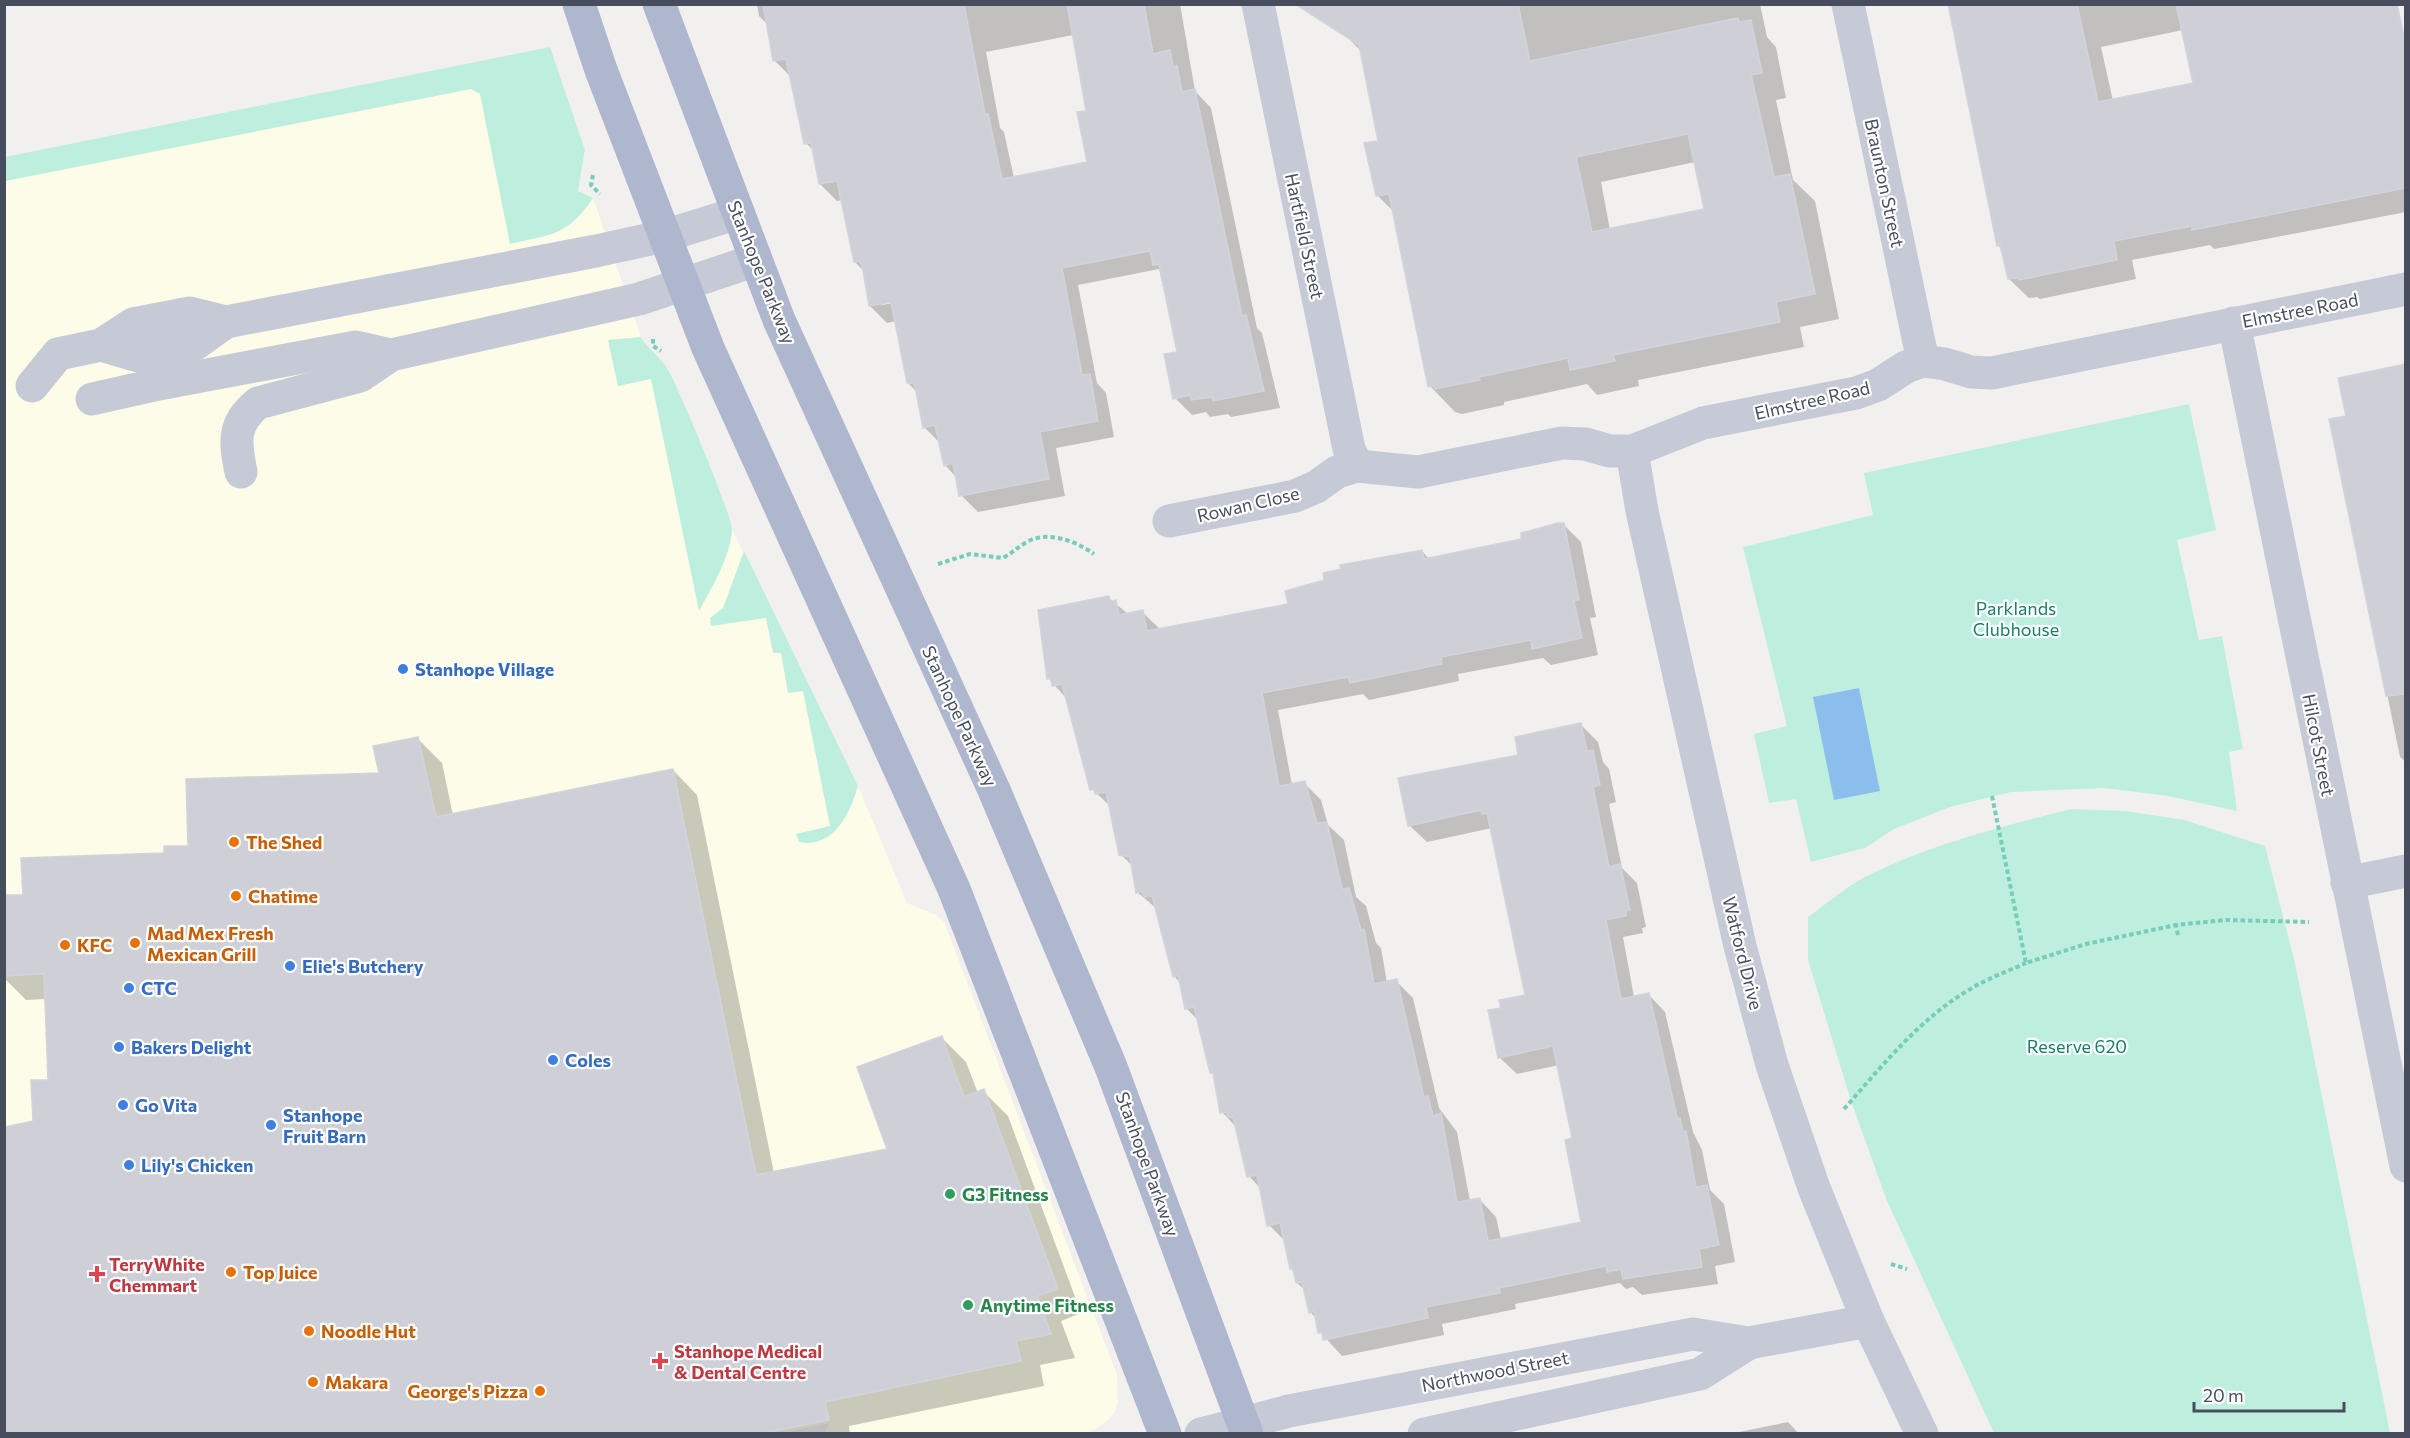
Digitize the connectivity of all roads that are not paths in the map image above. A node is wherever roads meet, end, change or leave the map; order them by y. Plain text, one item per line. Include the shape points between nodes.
1 (579, 4) edge
2 (659, 4) edge
3 (1258, 4) edge
4 (1848, 4) edge
5 (738, 213) junction
6 (664, 236) junction
7 (756, 260) junction
8 (684, 285) junction
9 (2406, 289) edge
10 (2234, 323) junction
11 (391, 356) junction
12 (1923, 361) junction
13 (32, 386) dead end
14 (92, 399) dead end
15 (1632, 451) junction
16 (1357, 466) junction
17 (241, 472) dead end
18 (1169, 521) dead end
19 (2406, 872) edge
20 (2347, 883) junction
21 (2406, 1166) edge
22 (1868, 1321) junction
23 (1749, 1343) junction
24 (1245, 1428) edge
25 (1165, 1434) edge
26 (1201, 1434) edge
27 (1424, 1434) edge
28 (1922, 1434) edge

1 - 6 main road
2 - 5 main road, Stanhope Parkway
3 - 16 street, Hartfield Street via 1349,449
4 - 12 street, Braunton Street
5 - 6 street
5 - 7 main road, Stanhope Parkway
6 - 8 main road
6 - 13 street via 226,322 195,344 138,356 101,345 58,354
7 - 8 street
7 - 24 main road, Stanhope Parkway via 779,320 994,790 1111,1067
8 - 11 street via 639,299
8 - 25 main road via 708,348 954,889
9 - 10 street, Elmstree Road
10 - 12 street, Elmstree Road via 1992,372 1971,372
10 - 20 street, Hilcot Street
11 - 14 street via 356,347
11 - 17 street via 360,376 258,403 244,414 238,431 236,445
12 - 15 street, Elmstree Road via 1856,393 1703,423
15 - 16 street, Elmstree Road via 1562,442 1418,472
15 - 22 street, Watford Drive via 1642,511 1748,978 1772,1065 1814,1188
16 - 18 street, Rowan Close via 1336,472 1295,496
19 - 20 street
20 - 21 street, Hilcot Street
22 - 23 street, Northwood Street
22 - 28 street, Watford Drive
23 - 24 street, Northwood Street via 1693,1334 1289,1411
23 - 27 street, Northwood Street via 1700,1374
24 - 26 street, Northwood Street

